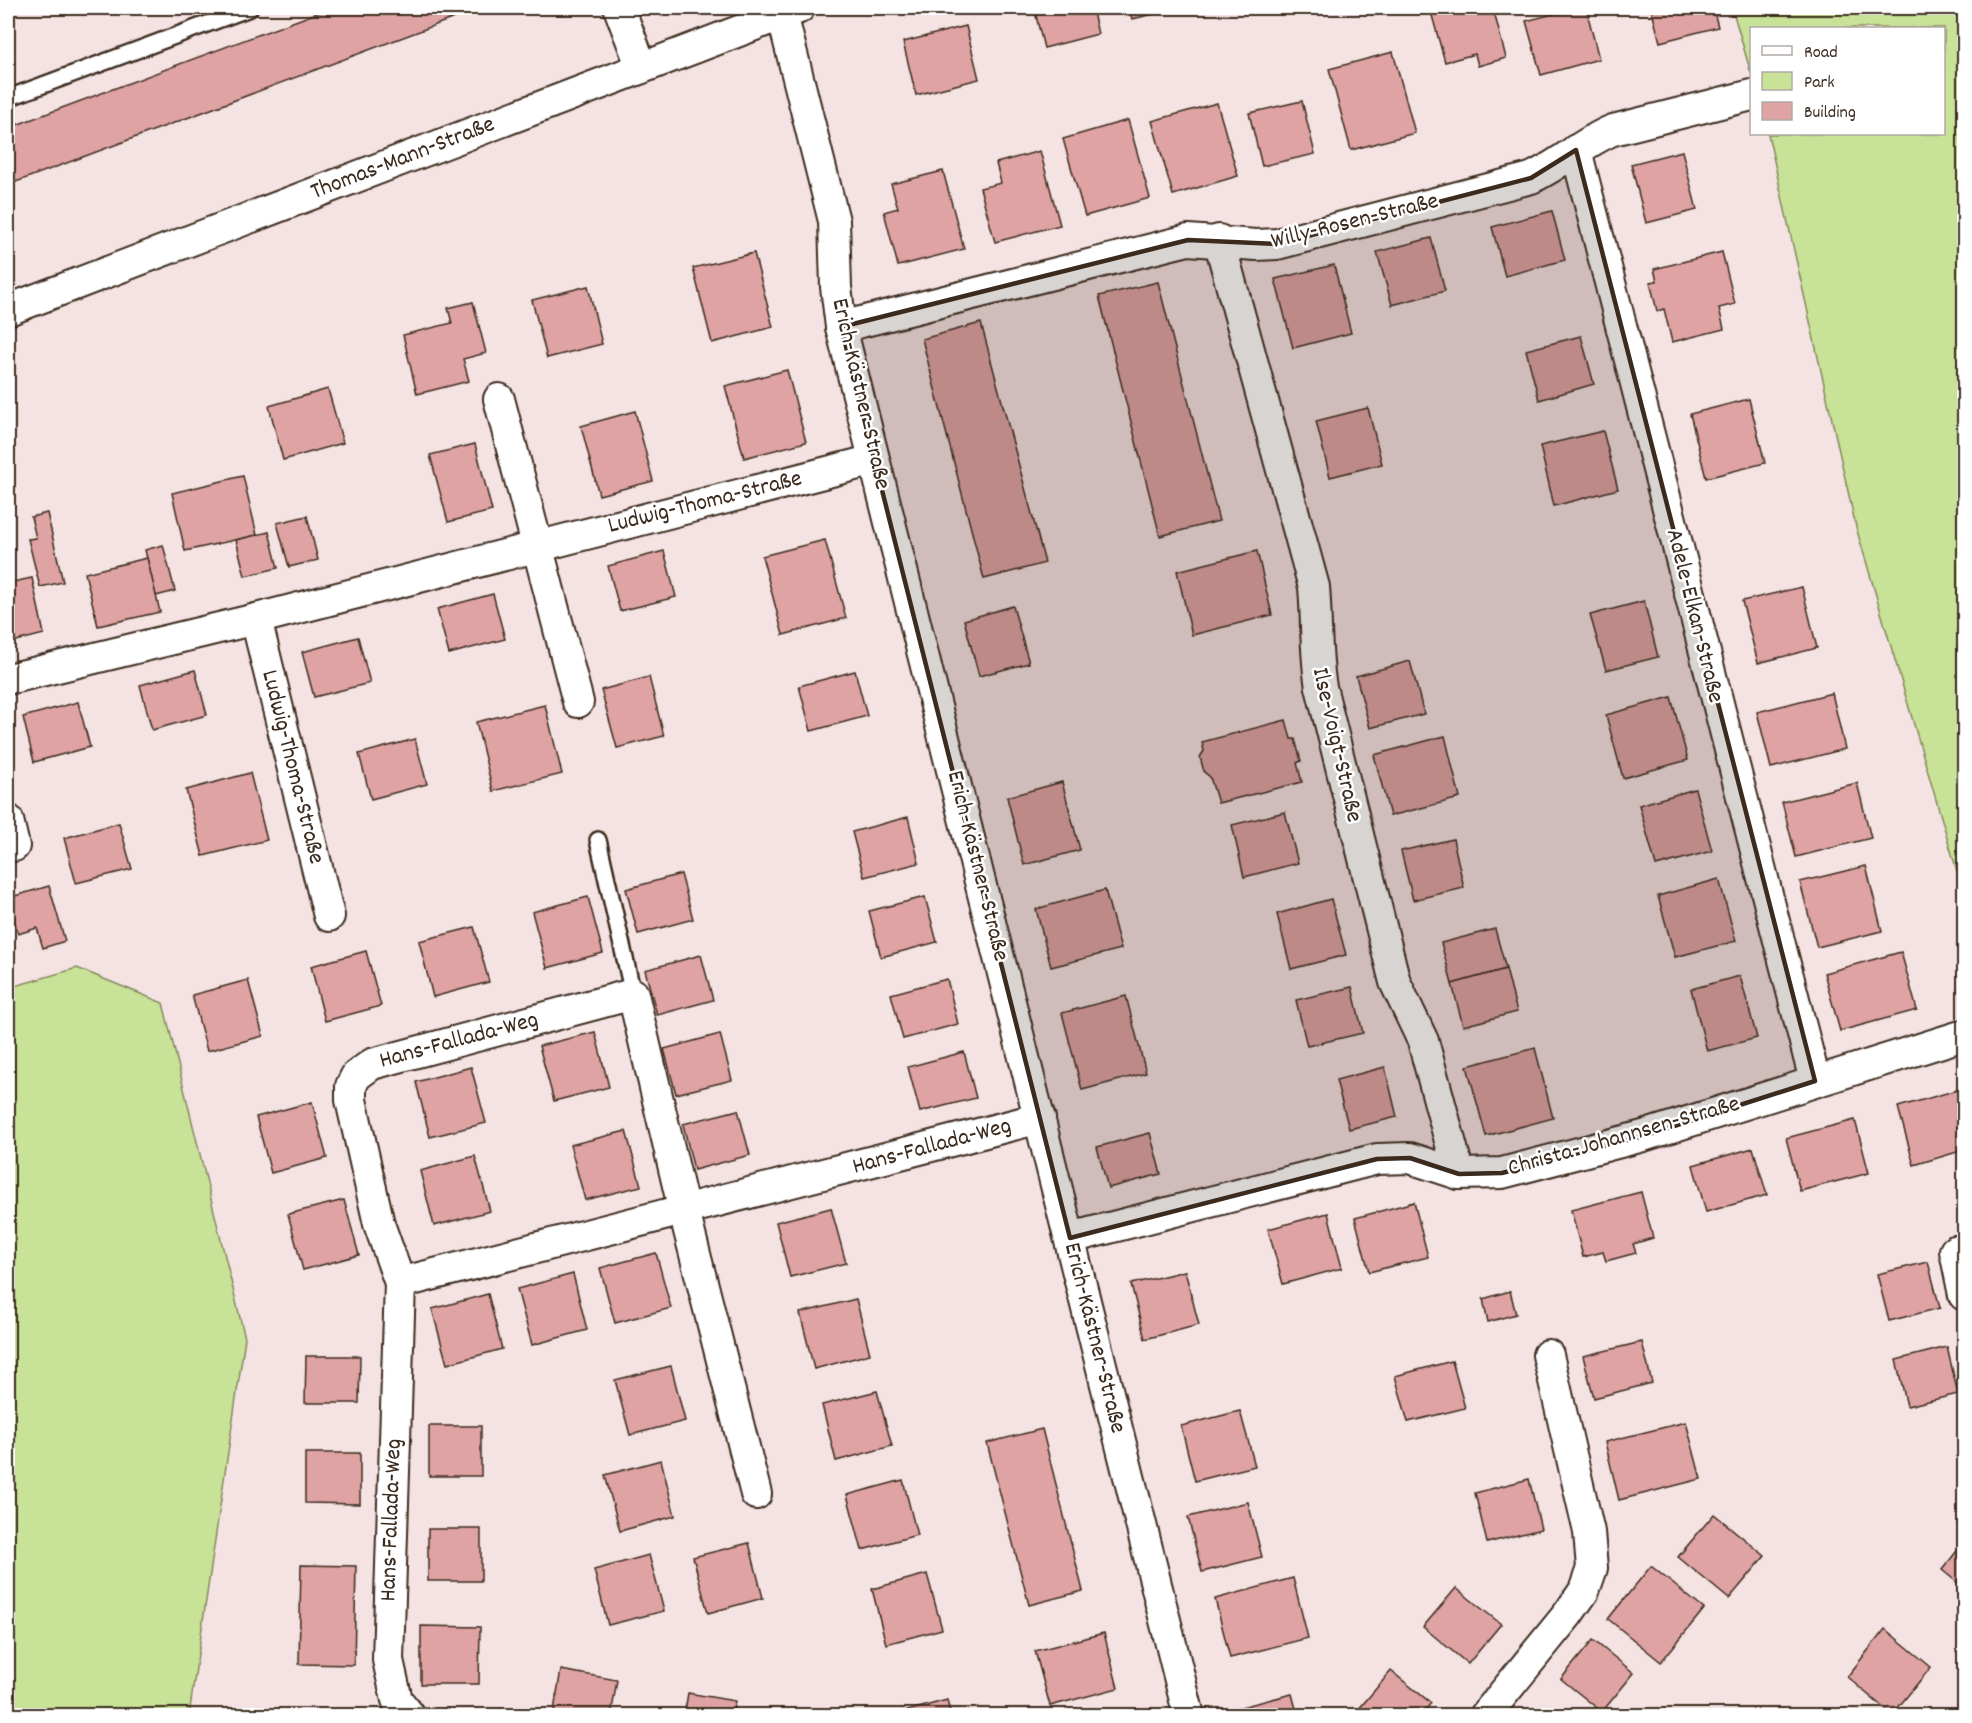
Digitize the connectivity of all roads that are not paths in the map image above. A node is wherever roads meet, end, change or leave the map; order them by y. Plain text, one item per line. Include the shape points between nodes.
1 (250, 8) edge
2 (619, 8) edge
3 (790, 11) edge
4 (642, 68) junction
5 (1750, 96) edge
6 (8, 98) edge
7 (1576, 150) junction
8 (1219, 240) junction
9 (8, 310) edge
10 (841, 327) junction
11 (499, 399) dead end
12 (874, 460) junction
13 (537, 547) junction
14 (256, 619) junction
15 (8, 679) edge
16 (578, 702) dead end
17 (598, 840) dead end
18 (329, 916) dead end
19 (633, 994) junction
20 (1965, 1035) edge
21 (1815, 1081) junction
22 (1040, 1118) junction
23 (1459, 1174) junction
24 (684, 1210) junction
25 (1070, 1238) junction
26 (1955, 1251) dead end
27 (400, 1283) junction
28 (1965, 1294) edge
29 (1548, 1355) dead end
30 (756, 1494) dead end
31 (410, 1716) edge
32 (1189, 1716) edge
33 (1485, 1716) edge

1 - 6 lane
2 - 4 street
3 - 4 street, Thomas-Mann-Straße
3 - 10 street, Erich-Kästner-Straße via 834,220
4 - 9 street, Thomas-Mann-Straße
5 - 7 street, Willy-Rosen-Straße via 1613,130
7 - 8 street, Willy-Rosen-Straße via 1554,168 1531,178 1277,244
7 - 21 street, Adele-Elkan-Straße
8 - 10 street, Willy-Rosen-Straße via 1188,240
8 - 23 street, Ilse-Voigt-Straße via 1314,587 1321,687 1395,982 1423,1041
10 - 12 street, Erich-Kästner-Straße
11 - 13 street
12 - 13 street, Ludwig-Thoma-Straße
12 - 22 street, Erich-Kästner-Straße
13 - 14 street, Ludwig-Thoma-Straße
13 - 16 street
14 - 15 street, Ludwig-Thoma-Straße
14 - 18 street, Ludwig-Thoma-Straße
17 - 19 lane
19 - 24 street
19 - 27 street, Hans-Fallada-Weg via 361,1070 351,1086 352,1107 379,1224
20 - 21 street, Christa-Johannsen-Straße
21 - 23 street, Christa-Johannsen-Straße via 1642,1136 1502,1173
22 - 24 street, Hans-Fallada-Weg
22 - 25 street, Erich-Kästner-Straße
23 - 25 street, Christa-Johannsen-Straße via 1410,1158 1377,1159
24 - 27 street, Hans-Fallada-Weg
24 - 30 street
25 - 32 street, Erich-Kästner-Straße
26 - 28 street
27 - 31 street, Hans-Fallada-Weg via 388,1660 397,1700
29 - 33 street via 1589,1532 1592,1568 1584,1591 1568,1614

